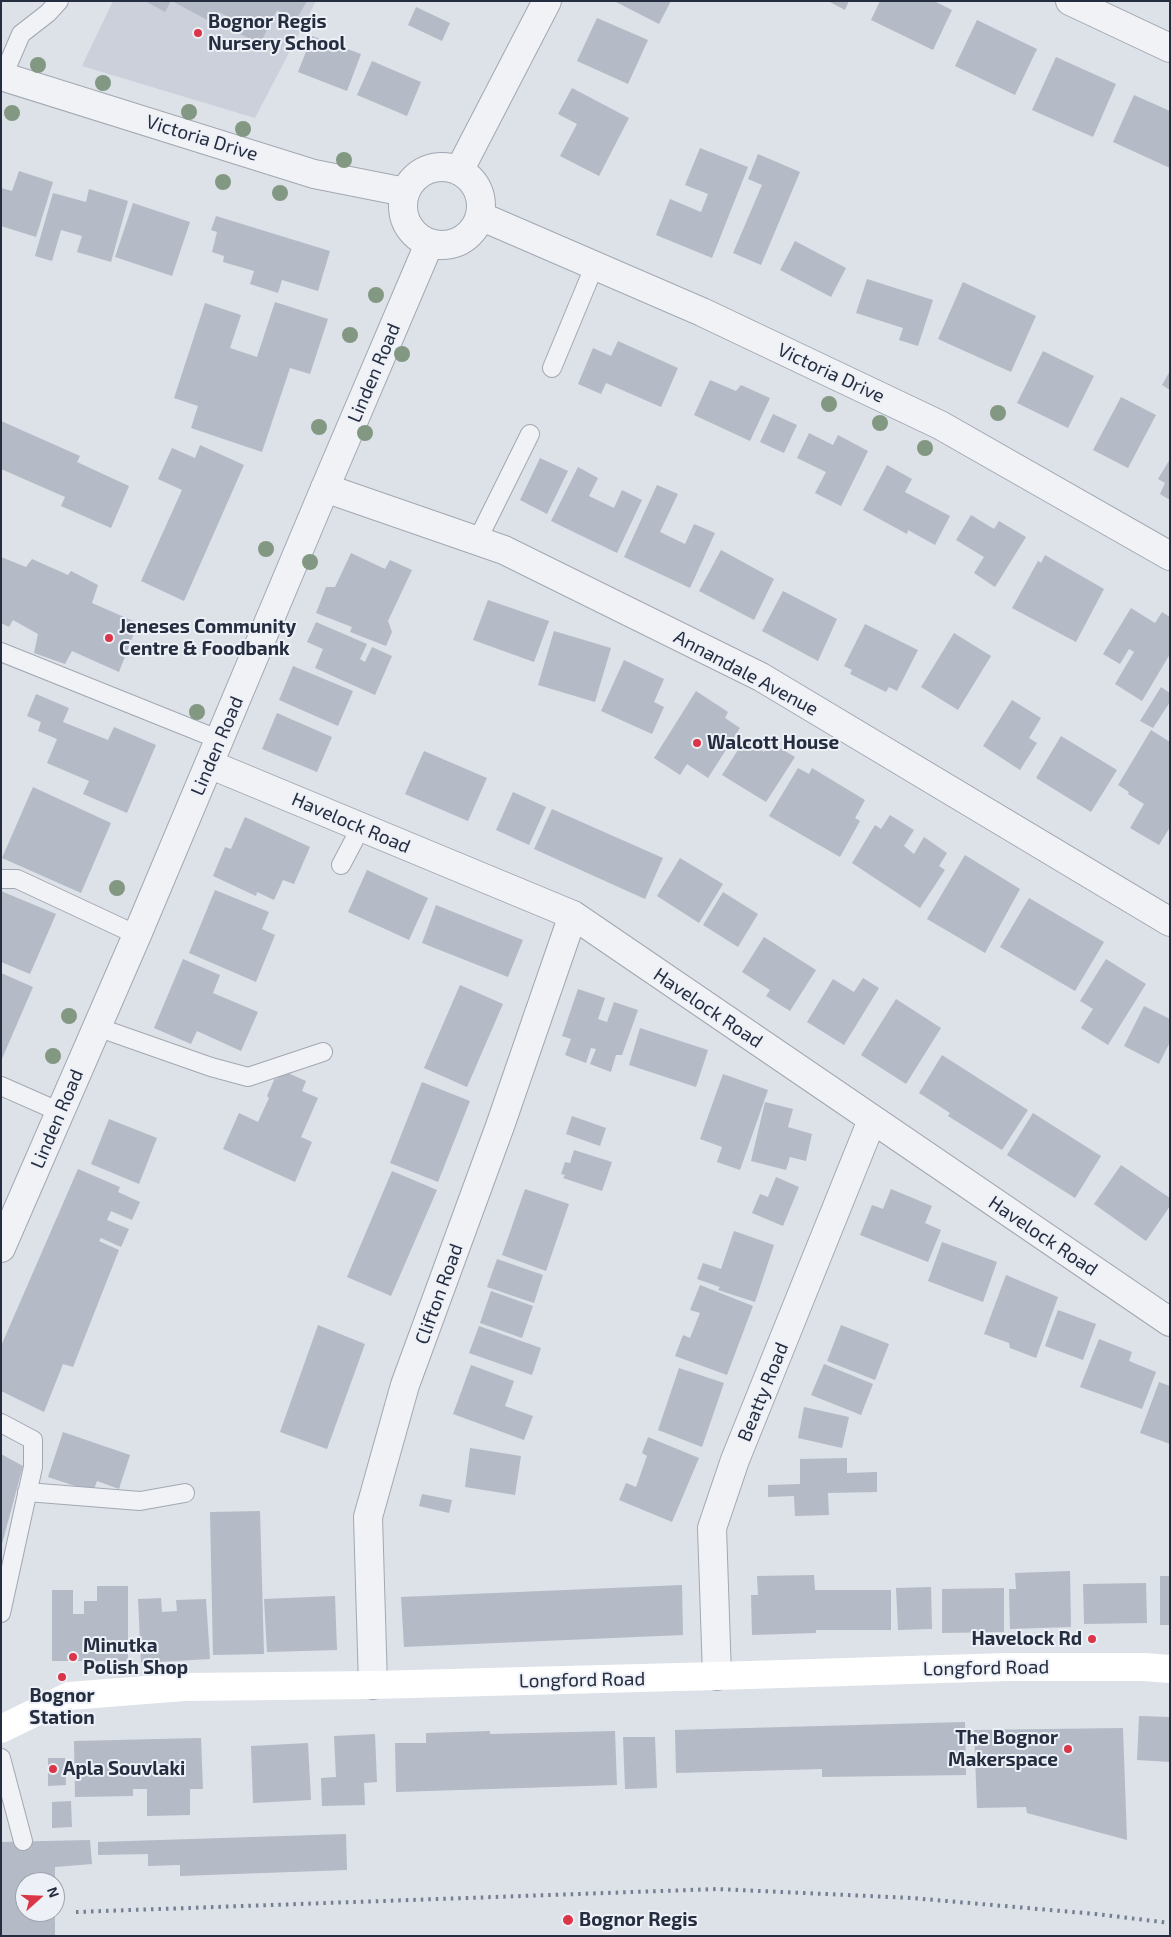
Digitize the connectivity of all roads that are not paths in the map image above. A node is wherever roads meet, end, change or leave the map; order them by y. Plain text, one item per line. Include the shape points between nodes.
1 (59, 1) edge
2 (547, 1) edge
3 (1070, 1) edge
4 (1170, 48) edge
5 (2, 76) edge
6 (460, 171) junction
7 (406, 192) junction
8 (480, 216) junction
9 (430, 244) junction
10 (594, 266) junction
11 (552, 368) dead end
12 (530, 434) dead end
13 (325, 488) junction
14 (478, 541) junction
15 (1170, 556) edge
16 (1, 652) edge
17 (214, 752) junction
18 (361, 827) junction
19 (341, 865) dead end
20 (1, 879) edge
21 (573, 915) junction
22 (1170, 922) edge
23 (137, 935) junction
24 (97, 1027) junction
25 (323, 1052) dead end
26 (1, 1086) edge
27 (60, 1112) junction
28 (872, 1120) junction
29 (1, 1248) edge
30 (1170, 1322) edge
31 (1, 1423) edge
32 (27, 1492) junction
33 (185, 1493) dead end
34 (1, 1613) edge
35 (1170, 1669) edge
36 (717, 1676) junction
37 (373, 1685) junction
38 (1, 1729) edge
39 (1, 1758) edge
40 (23, 1841) dead end

1 - 5 lane via 22,34
2 - 6 street
3 - 4 street
5 - 7 street, Victoria Drive via 314,174
6 - 7 street via 434,168 412,181
6 - 8 street via 478,190 482,203
7 - 9 street via 404,217 418,238
8 - 9 street via 466,238 455,244
8 - 10 street, Victoria Drive
9 - 13 street, Linden Road
10 - 11 lane
10 - 15 street, Victoria Drive via 702,312 940,425
12 - 14 lane
13 - 14 street, Annandale Avenue
13 - 17 street, Linden Road
14 - 22 street, Annandale Avenue via 504,550 761,677
16 - 17 lane
17 - 18 street, Havelock Road
17 - 23 street, Linden Road
18 - 19 lane
18 - 21 street, Havelock Road
20 - 23 lane via 17,880
21 - 28 street, Havelock Road
21 - 37 street, Clifton Road via 405,1385 368,1517
23 - 24 street, Linden Road
24 - 25 lane via 248,1078
24 - 27 street, Linden Road
26 - 27 lane
27 - 29 street, Linden Road
28 - 30 street, Havelock Road
28 - 36 street, Beatty Road via 735,1460 712,1528
31 - 32 lane via 33,1440 33,1467
32 - 33 lane via 140,1501
32 - 34 lane
35 - 36 main road, Longford Road via 1007,1666
36 - 37 main road, Longford Road
37 - 38 main road, Longford Road via 184,1687 69,1696
39 - 40 lane

